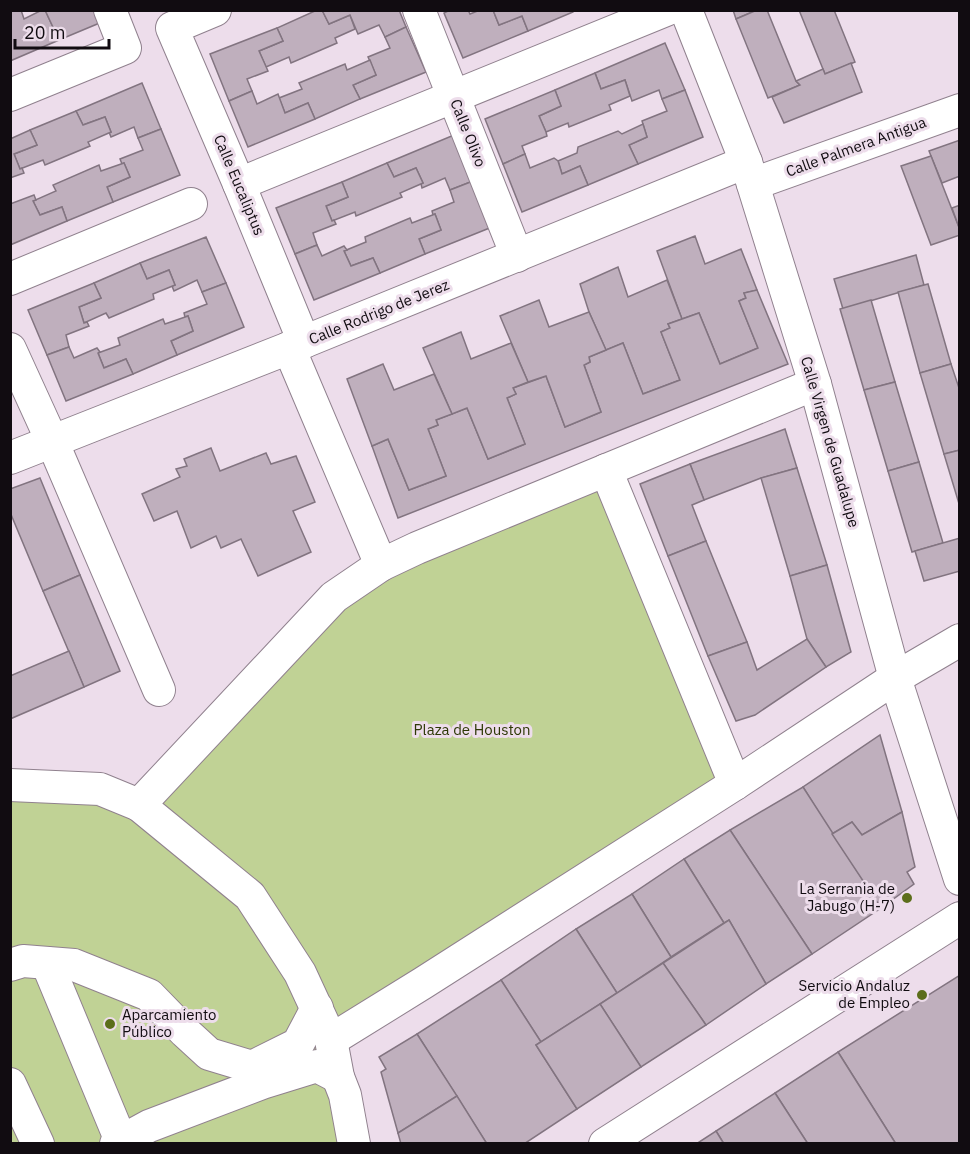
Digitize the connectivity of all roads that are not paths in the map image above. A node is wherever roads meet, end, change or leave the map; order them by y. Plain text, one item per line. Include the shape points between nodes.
1 (110, 10) edge
2 (215, 10) edge
3 (419, 10) edge
4 (666, 10) edge
5 (686, 10) edge
6 (10, 95) edge
7 (454, 98) junction
8 (960, 110) edge
9 (749, 173) junction
10 (239, 184) junction
11 (191, 204) dead end
12 (517, 256) junction
13 (10, 279) edge
14 (297, 345) junction
15 (10, 349) edge
16 (815, 384) junction
17 (52, 441) junction
18 (10, 458) edge
19 (606, 470) junction
20 (381, 565) junction
21 (960, 640) edge
22 (895, 678) junction
23 (159, 690) dead end
24 (735, 784) junction
25 (10, 785) edge
26 (139, 805) junction
27 (960, 879) edge
28 (960, 918) edge
29 (47, 963) junction
30 (10, 965) edge
31 (317, 1008) junction
32 (331, 1040) junction
33 (338, 1077) junction
34 (10, 1083) edge
35 (119, 1142) edge
36 (38, 1143) edge
37 (354, 1143) edge
38 (606, 1143) edge

1 - 6 street via 125,48
2 - 10 street, Calle Eucaliptus via 172,28
3 - 7 street, Calle Olivo
4 - 7 street
5 - 9 street, Calle Virgen de Guadalupe
7 - 10 street
7 - 12 street, Calle Olivo
8 - 9 street, Calle Palmera Antigua
9 - 12 street, Calle Rodrigo de Jerez
9 - 16 street, Calle Virgen de Guadalupe
10 - 14 street, Calle Eucaliptus
11 - 13 street
12 - 14 street, Calle Rodrigo de Jerez
14 - 17 street, Calle Rodrigo de Jerez
14 - 20 street, Calle Eucaliptus
15 - 17 street
16 - 19 street
16 - 22 street, Calle Virgen de Guadalupe
17 - 18 street, Calle Rodrigo de Jerez
17 - 23 street
19 - 20 street
19 - 24 street
20 - 26 street via 334,597
21 - 22 street
22 - 24 street
22 - 27 street, Calle Virgen de Guadalupe
24 - 32 street
25 - 26 street via 100,789
26 - 31 street via 250,896 300,973
28 - 38 street
29 - 30 street via 23,961
29 - 31 street via 74,965 149,994 209,1054 252,1067 298,1044
29 - 35 street
31 - 32 street
32 - 33 street
33 - 35 street via 317,1066 169,1118
33 - 37 street
34 - 36 street

